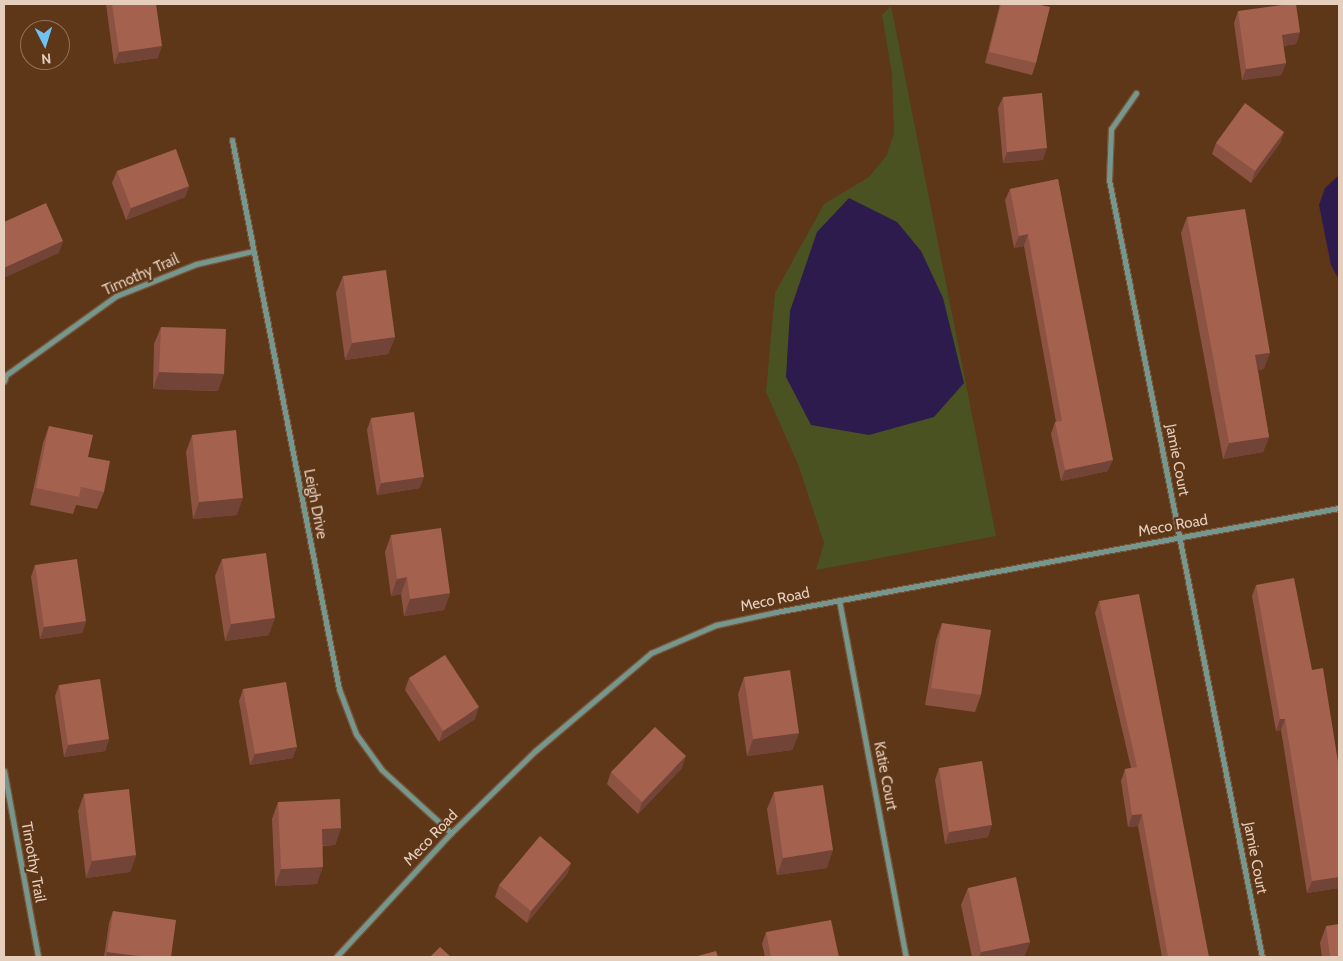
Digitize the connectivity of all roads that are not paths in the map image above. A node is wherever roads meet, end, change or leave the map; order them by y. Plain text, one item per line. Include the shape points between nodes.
1 (1136, 92) dead end
2 (232, 140) dead end
3 (253, 251) junction
4 (5, 374) edge
5 (4, 381) edge
6 (1339, 508) edge
7 (1180, 537) junction
8 (839, 600) junction
9 (4, 771) edge
10 (451, 833) junction
11 (38, 957) edge
12 (336, 957) edge
13 (906, 957) edge
14 (1262, 957) edge

1 - 7 street, Jamie Court via 1111,129 1109,180
2 - 3 street, Leigh Drive
3 - 4 street, Timothy Trail via 196,264 116,296
3 - 10 street, Leigh Drive via 339,688 356,734 382,770
4 - 5 street, Timothy Trail
6 - 7 street, Meco Road
7 - 8 street, Meco Road
7 - 14 street, Jamie Court
8 - 10 street, Meco Road via 716,625 652,653 592,700
8 - 13 street, Katie Court
9 - 11 street, Timothy Trail
10 - 12 street, Meco Road

